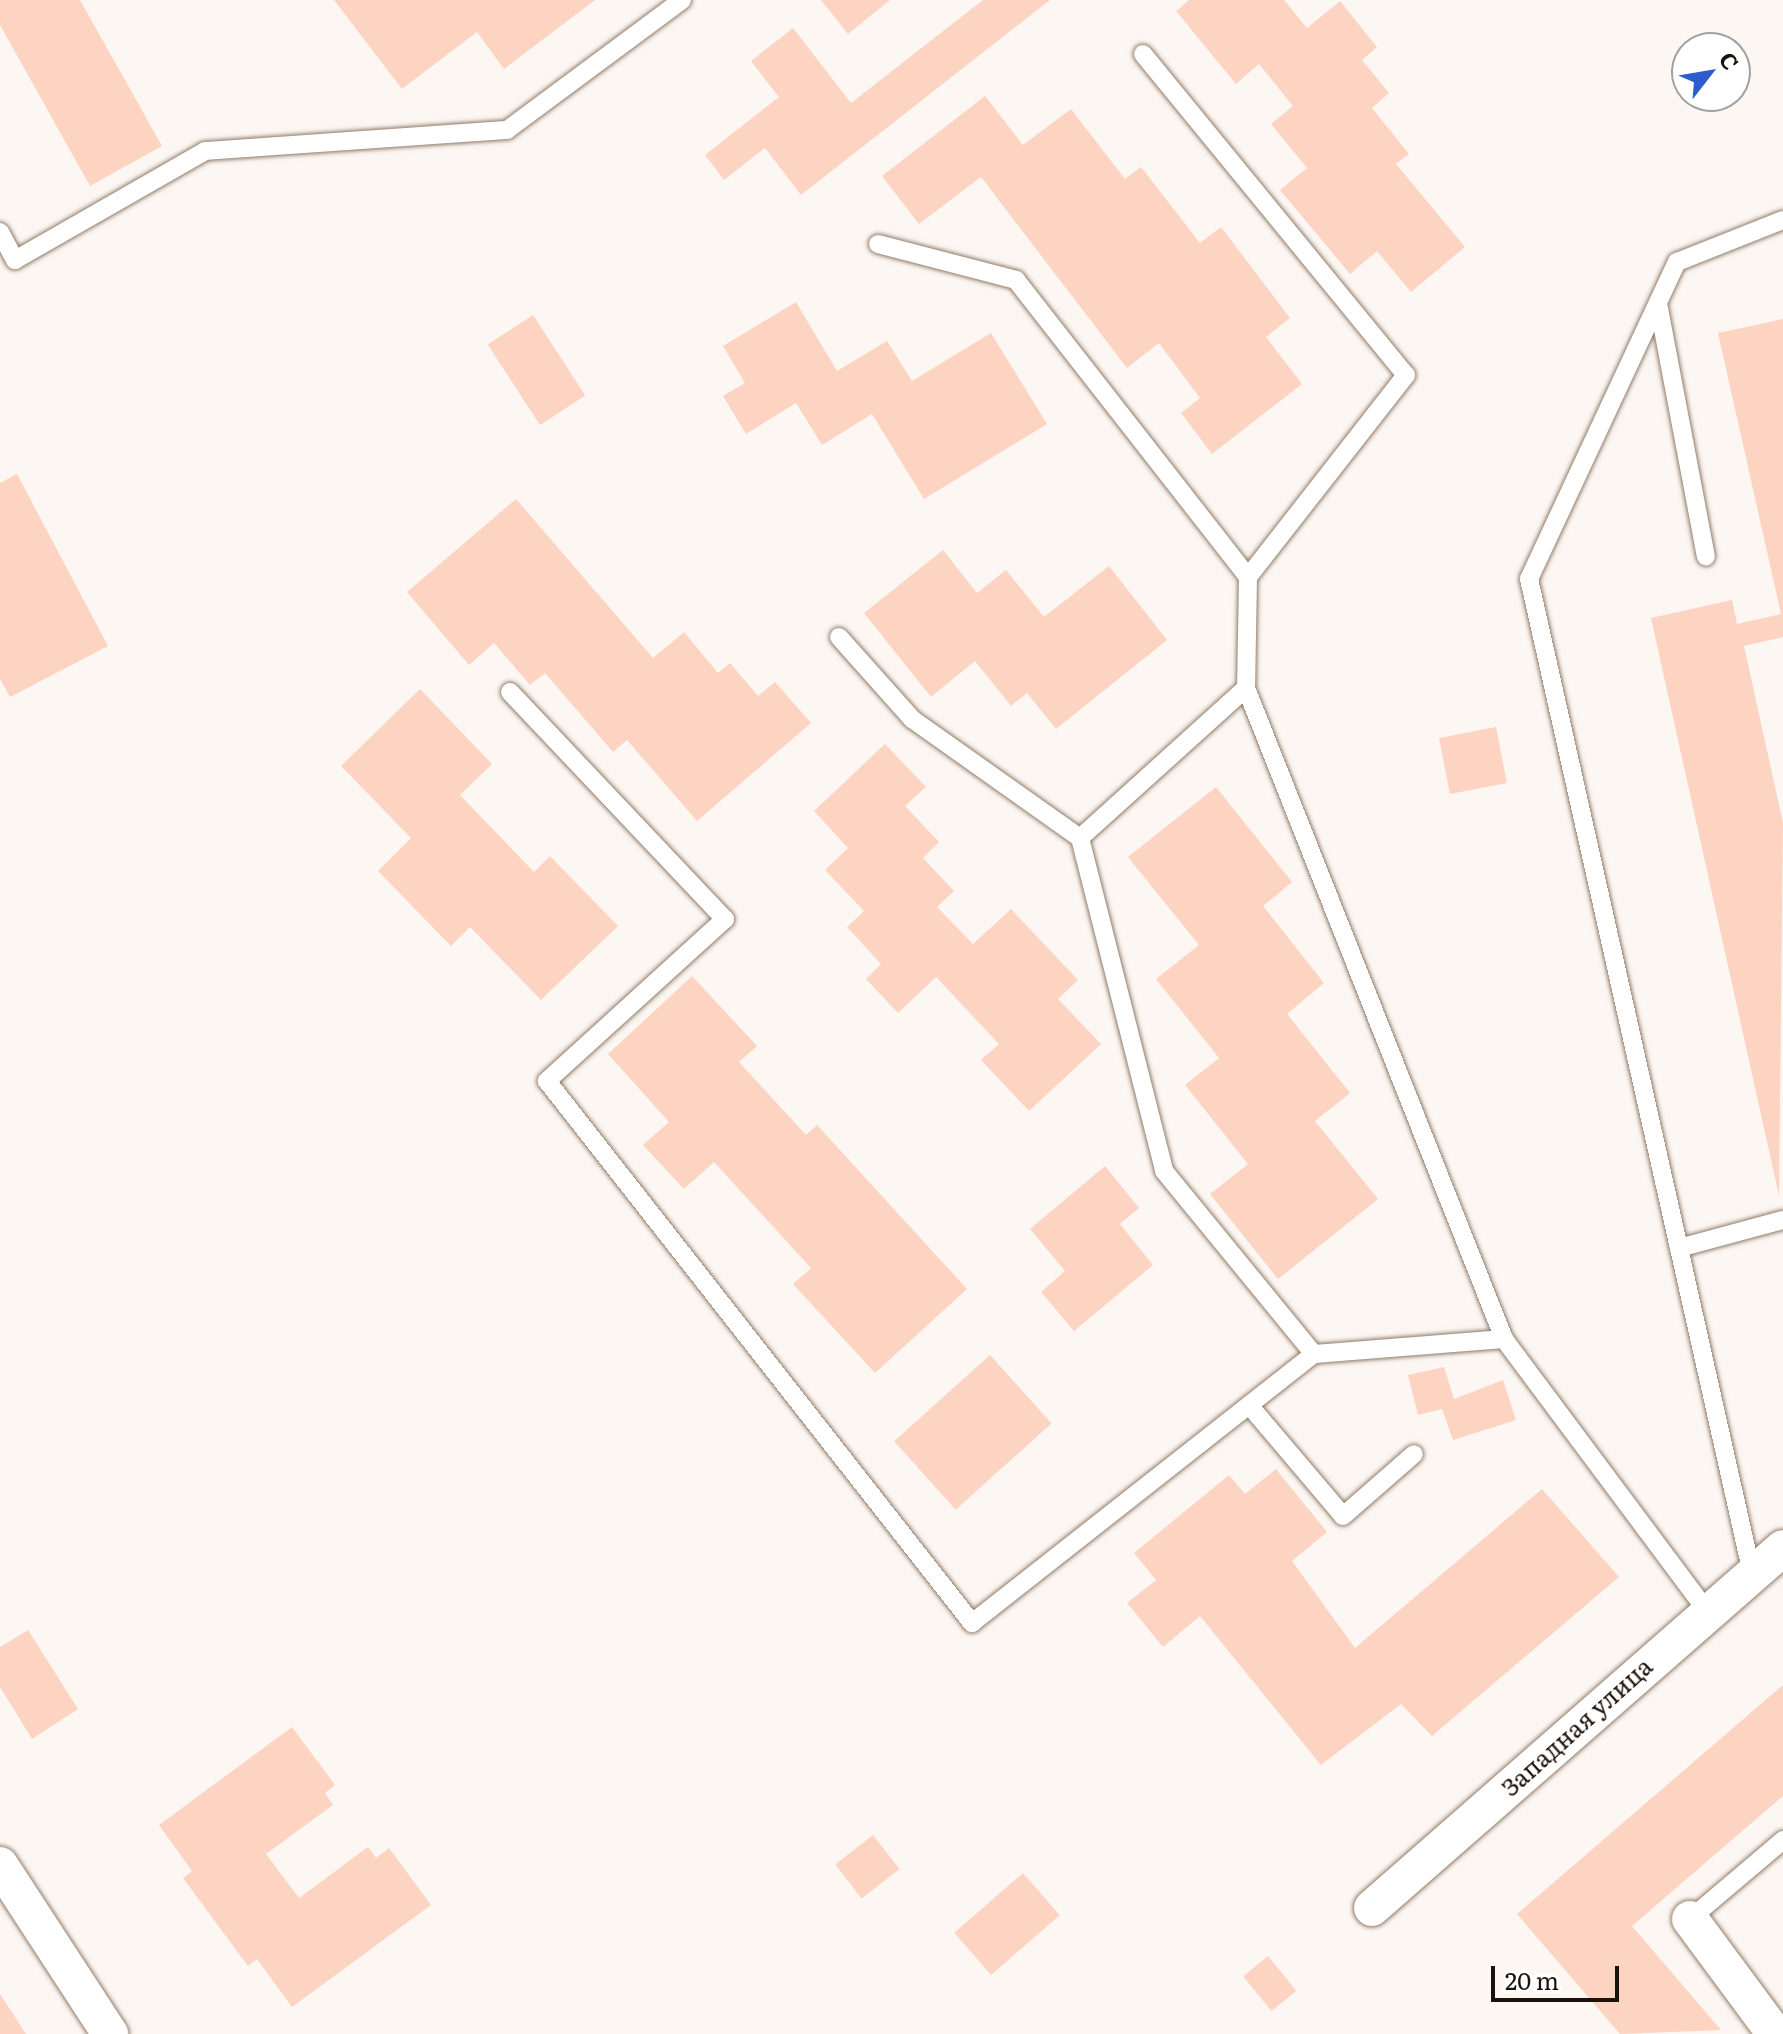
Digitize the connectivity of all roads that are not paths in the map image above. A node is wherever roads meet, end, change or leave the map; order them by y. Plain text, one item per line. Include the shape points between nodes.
1 (682, 0) edge
2 (1143, 54) dead end
3 (1783, 220) edge
4 (0, 232) edge
5 (878, 244) dead end
6 (1658, 303) junction
7 (1706, 556) dead end
8 (1248, 577) junction
9 (839, 637) dead end
10 (1246, 688) junction
11 (510, 692) dead end
12 (1080, 838) junction
13 (1783, 1220) edge
14 (1679, 1248) junction
15 (1504, 1339) junction
16 (1314, 1354) junction
17 (1249, 1405) junction
18 (1414, 1454) dead end
19 (1783, 1548) edge
20 (1752, 1574) junction
21 (1706, 1610) junction
22 (1783, 1840) edge
23 (0, 1865) edge
24 (1372, 1908) dead end
25 (1690, 1919) joint
26 (110, 2034) edge
27 (1775, 2034) edge

1 - 4 lane via 507,130 205,151 15,260
2 - 8 lane via 1406,375
3 - 6 lane via 1677,262
5 - 8 lane via 1016,280
6 - 7 lane
6 - 14 lane via 1529,579
8 - 10 lane
9 - 12 lane via 912,719
10 - 12 lane
10 - 15 lane
11 - 17 lane via 725,919 547,1081 972,1623
12 - 16 lane via 1164,1171
13 - 14 lane
14 - 20 lane
15 - 16 lane
15 - 21 lane
16 - 17 lane
17 - 18 lane via 1343,1516
19 - 20 street, Западная улица
20 - 21 street, Западная улица
21 - 24 street, Западная улица
22 - 25 lane
23 - 26 street
25 - 27 street

